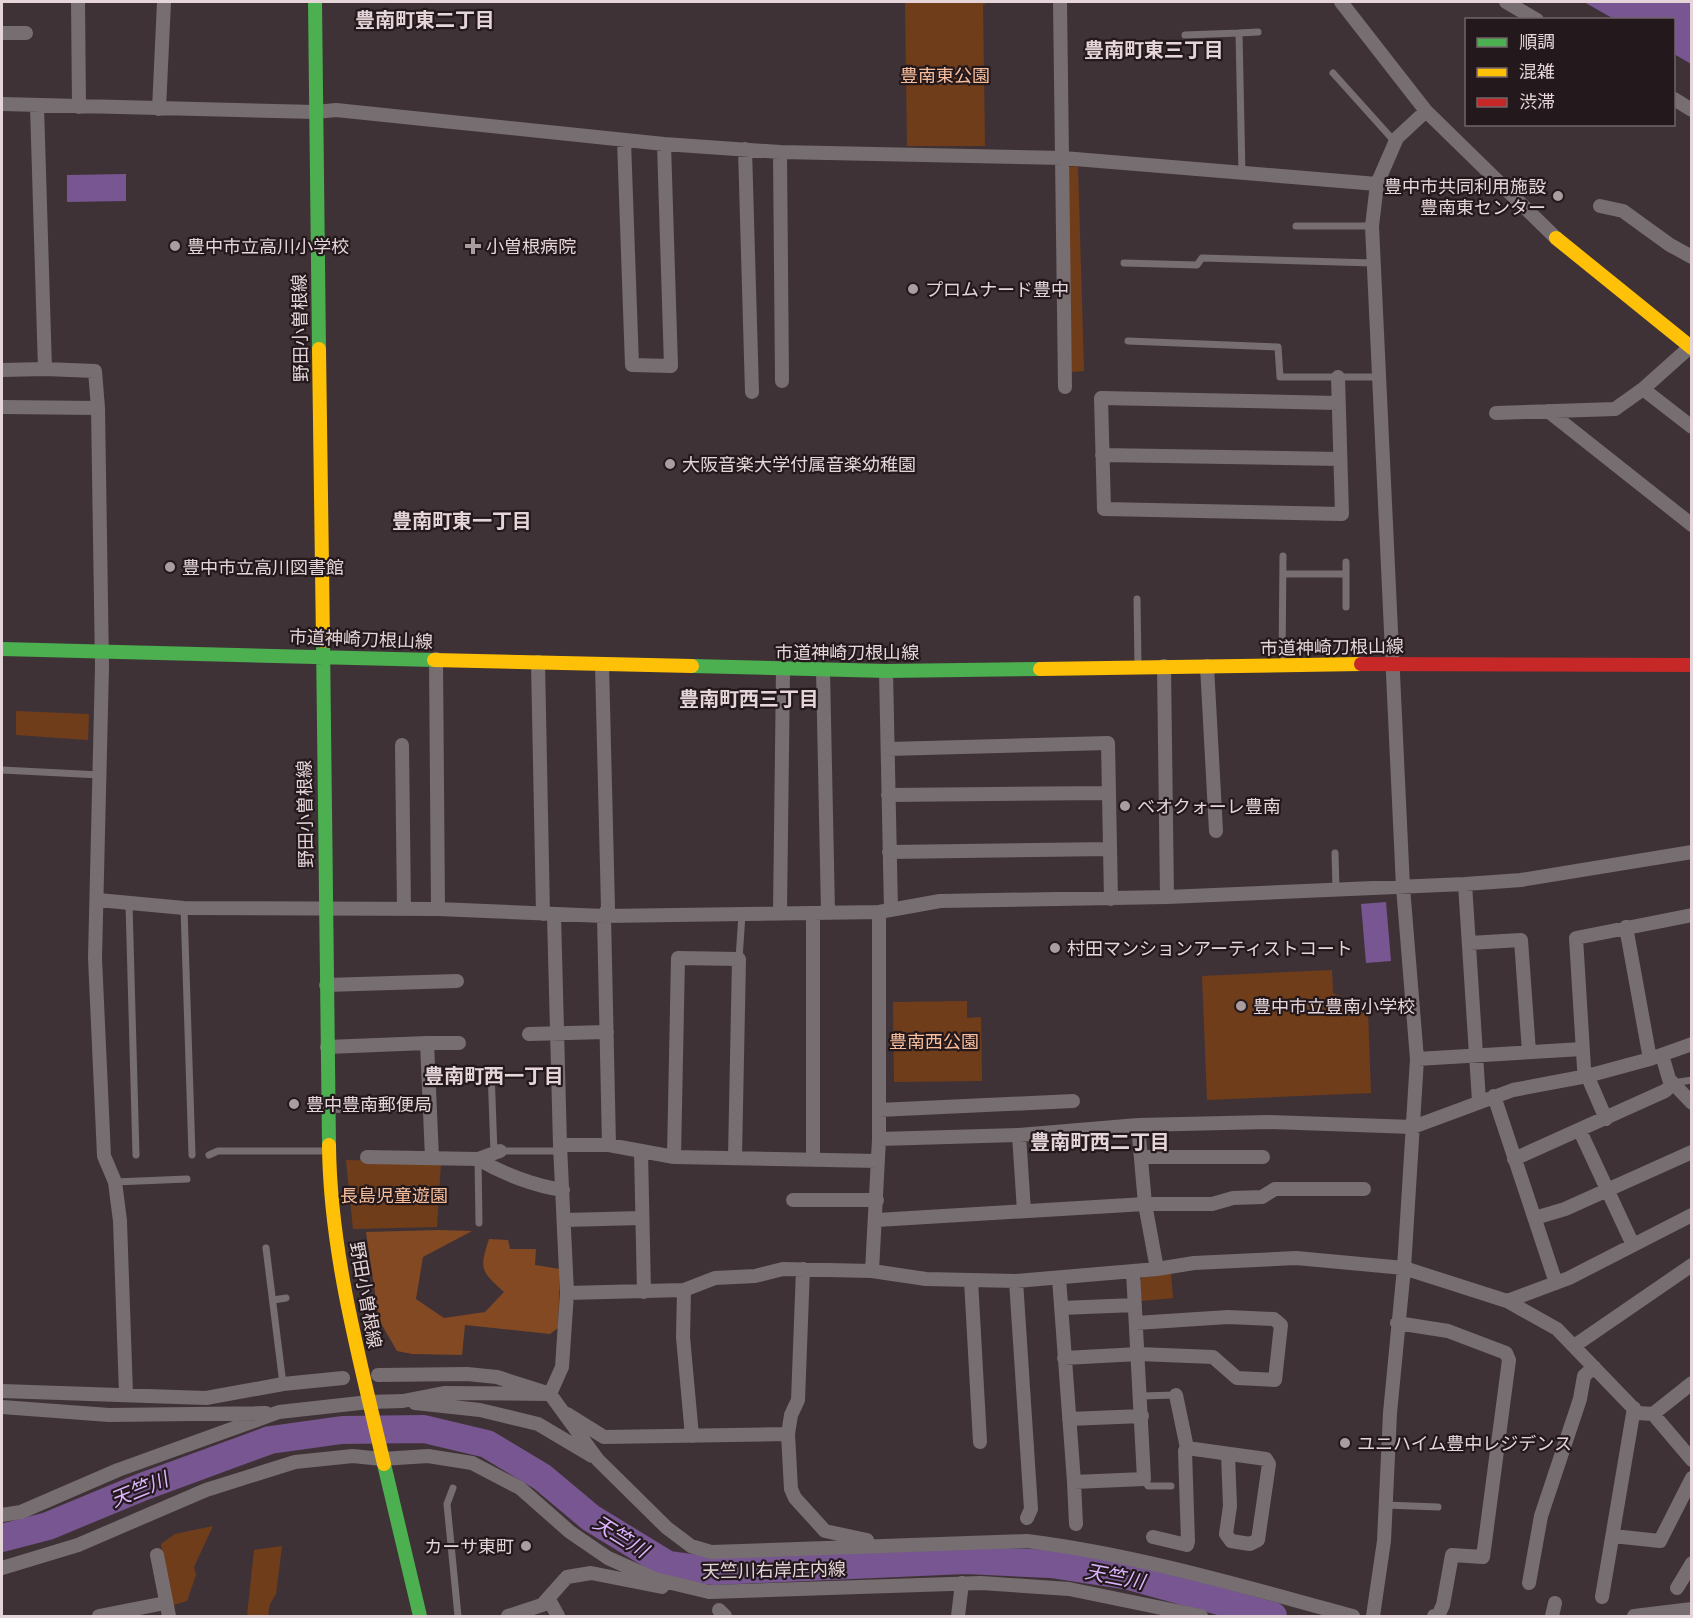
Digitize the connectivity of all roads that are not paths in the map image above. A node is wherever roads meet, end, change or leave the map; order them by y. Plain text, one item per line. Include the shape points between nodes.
1 (78, 2) edge
2 (164, 2) edge
3 (315, 2) edge
4 (1060, 2) edge
5 (1341, 2) edge
6 (1506, 2) edge
7 (1534, 18) edge
8 (1258, 32) dead end
9 (2, 33) edge
10 (26, 33) dead end
11 (1239, 33) junction
12 (1185, 34) dead end
13 (1333, 73) dead end
14 (1675, 100) edge
15 (2, 104) edge
16 (37, 106) junction
17 (79, 107) junction
18 (159, 109) junction
19 (1692, 110) edge
20 (1426, 111) junction
21 (316, 112) junction
22 (624, 141) junction
23 (1395, 142) junction
24 (664, 144) junction
25 (746, 149) junction
26 (780, 152) junction
27 (1063, 158) junction
28 (1242, 174) junction
29 (1377, 184) junction
30 (1600, 206) dead end
31 (1296, 226) dead end
32 (1372, 226) junction
33 (1692, 257) edge
34 (1124, 263) dead end
35 (1373, 263) junction
36 (1128, 341) dead end
37 (1691, 347) edge
38 (45, 369) junction
39 (2, 370) edge
40 (1338, 377) junction
41 (1380, 377) junction
42 (782, 381) dead end
43 (1065, 387) dead end
44 (1643, 389) junction
45 (752, 392) dead end
46 (1338, 403) junction
47 (2, 407) edge
48 (98, 408) junction
49 (1548, 411) junction
50 (1496, 413) dead end
51 (1692, 427) edge
52 (1102, 455) junction
53 (1340, 459) junction
54 (1692, 525) edge
55 (1283, 556) dead end
56 (1346, 562) dead end
57 (1283, 574) junction
58 (1346, 574) junction
59 (1137, 599) dead end
60 (1346, 608) dead end
61 (2, 649) edge
62 (102, 651) junction
63 (321, 656) junction
64 (436, 659) junction
65 (538, 662) junction
66 (602, 664) junction
67 (1392, 664) junction
68 (1692, 665) edge
69 (1164, 666) junction
70 (1207, 666) junction
71 (1282, 666) junction
72 (1138, 667) junction
73 (783, 670) junction
74 (823, 670) junction
75 (886, 671) junction
76 (402, 745) dead end
77 (888, 749) junction
78 (2, 770) edge
79 (100, 774) junction
80 (1109, 793) junction
81 (888, 795) junction
82 (1216, 831) dead end
83 (1110, 849) junction
84 (889, 852) junction
85 (1692, 852) edge
86 (1335, 853) dead end
87 (1465, 884) junction
88 (1403, 887) junction
89 (1336, 890) junction
90 (1167, 897) junction
91 (1111, 899) junction
92 (98, 900) junction
93 (129, 904) junction
94 (184, 908) junction
95 (324, 908) junction
96 (404, 909) junction
97 (438, 909) junction
98 (885, 911) junction
99 (828, 912) junction
100 (780, 913) junction
101 (813, 913) junction
102 (742, 914) junction
103 (548, 915) junction
104 (1692, 915) edge
105 (604, 916) junction
106 (1626, 927) junction
107 (1468, 943) junction
108 (739, 959) junction
109 (458, 981) dead end
110 (326, 985) junction
111 (607, 1032) junction
112 (558, 1033) junction
113 (529, 1034) dead end
114 (427, 1043) junction
115 (459, 1043) dead end
116 (1692, 1044) edge
117 (327, 1047) junction
118 (1582, 1049) junction
119 (1529, 1052) junction
120 (1475, 1054) junction
121 (1656, 1057) junction
122 (1417, 1059) junction
123 (491, 1070) dead end
124 (1587, 1076) junction
125 (1692, 1080) edge
126 (1673, 1084) junction
127 (1494, 1096) junction
128 (1073, 1101) dead end
129 (1479, 1101) junction
130 (1692, 1103) edge
131 (429, 1104) junction
132 (328, 1106) junction
133 (879, 1110) junction
134 (1606, 1119) junction
135 (1138, 1125) junction
136 (1413, 1127) junction
137 (1581, 1131) junction
138 (1019, 1135) junction
139 (879, 1139) junction
140 (609, 1145) junction
141 (560, 1148) junction
142 (329, 1151) junction
143 (641, 1151) junction
144 (497, 1152) junction
145 (1692, 1152) edge
146 (136, 1155) dead end
147 (192, 1155) dead end
148 (209, 1155) dead end
149 (367, 1157) dead end
150 (674, 1157) junction
151 (735, 1157) junction
152 (1141, 1157) junction
153 (1263, 1157) dead end
154 (432, 1158) junction
155 (813, 1158) junction
156 (478, 1159) junction
157 (1514, 1159) junction
158 (878, 1161) junction
159 (187, 1179) dead end
160 (115, 1182) junction
161 (563, 1190) junction
162 (1364, 1190) dead end
163 (1608, 1190) junction
164 (793, 1200) dead end
165 (877, 1200) junction
166 (1145, 1204) junction
167 (1024, 1211) junction
168 (1692, 1215) edge
169 (641, 1218) junction
170 (1535, 1218) junction
171 (566, 1220) junction
172 (877, 1220) junction
173 (479, 1223) dead end
174 (1633, 1245) junction
175 (266, 1248) dead end
176 (1692, 1265) edge
177 (1404, 1268) junction
178 (802, 1269) junction
179 (1156, 1269) junction
180 (872, 1271) junction
181 (1133, 1272) junction
182 (1059, 1278) junction
183 (971, 1280) junction
184 (1016, 1281) junction
185 (1556, 1283) junction
186 (684, 1290) junction
187 (644, 1292) junction
188 (567, 1293) junction
189 (286, 1298) dead end
190 (273, 1300) junction
191 (1506, 1301) junction
192 (1134, 1305) junction
193 (1061, 1308) junction
194 (1136, 1323) junction
195 (1397, 1323) junction
196 (1574, 1347) junction
197 (1138, 1354) junction
198 (1064, 1358) junction
199 (1594, 1367) junction
200 (378, 1375) dead end
201 (344, 1378) dead end
202 (1692, 1383) edge
203 (283, 1384) junction
204 (2, 1391) edge
205 (126, 1394) junction
206 (550, 1394) junction
207 (1176, 1395) joint
208 (1141, 1396) junction
209 (403, 1401) junction
210 (370, 1406) junction
211 (2, 1407) edge
212 (1634, 1408) junction
213 (560, 1409) junction
214 (279, 1412) junction
215 (1653, 1414) junction
216 (1142, 1416) junction
217 (1069, 1419) junction
218 (1555, 1421) dead end
219 (1569, 1426) junction
220 (788, 1434) junction
221 (692, 1436) junction
222 (980, 1442) dead end
223 (1187, 1448) junction
224 (381, 1454) junction
225 (1228, 1454) junction
226 (598, 1460) junction
227 (1692, 1460) edge
228 (1692, 1478) edge
229 (1144, 1479) junction
230 (1074, 1482) junction
231 (1171, 1486) dead end
232 (453, 1488) dead end
233 (1533, 1492) dead end
234 (1547, 1497) junction
235 (1385, 1505) junction
236 (1438, 1507) dead end
237 (2, 1515) edge
238 (1027, 1518) dead end
239 (1076, 1524) dead end
240 (1613, 1536) junction
241 (1153, 1537) dead end
242 (1172, 1543) junction
243 (884, 1544) junction
244 (1187, 1545) junction
245 (158, 1555) dead end
246 (1518, 1560) dead end
247 (1692, 1563) edge
248 (1533, 1564) junction
249 (1173, 1567) junction
250 (2, 1568) edge
251 (962, 1583) junction
252 (1529, 1583) dead end
253 (1677, 1588) dead end
254 (709, 1592) junction
255 (1602, 1597) dead end
256 (548, 1598) junction
257 (1692, 1609) edge
258 (167, 1610) edge
259 (1179, 1613) edge
260 (99, 1617) edge
261 (420, 1617) edge
262 (458, 1617) edge
263 (508, 1617) edge
264 (558, 1617) edge
265 (958, 1617) edge
266 (1201, 1617) edge
267 (1353, 1617) edge
268 (1373, 1617) edge
269 (1434, 1617) edge
270 (1634, 1617) edge

1 - 17 street
2 - 18 street
3 - 21 street, 野田小曽根線
4 - 27 street
5 - 20 street
6 - 7 street
8 - 11 lane
9 - 10 street
11 - 12 lane
11 - 28 lane
13 - 23 lane
14 - 19 street
15 - 16 street
16 - 17 street
16 - 38 street
17 - 18 street
18 - 21 street
20 - 23 street
20 - 37 street via 1556,238
21 - 22 street via 336,110
21 - 63 street, 野田小曽根線
22 - 24 street
22 - 24 street via 632,365 672,366
23 - 29 street
24 - 25 street
25 - 26 street
25 - 45 street
26 - 27 street
26 - 42 street
27 - 28 street
27 - 43 street
28 - 29 street
29 - 32 street
30 - 33 street via 1623,211
31 - 32 lane
32 - 35 street
34 - 35 lane via 1197,265 1202,258
35 - 41 street
36 - 40 lane via 1278,347 1280,377
37 - 44 street
38 - 39 street
38 - 48 street via 95,371
40 - 41 lane
40 - 46 street
41 - 67 street
44 - 49 street via 1615,409
44 - 51 street
46 - 52 street via 1101,398
46 - 53 street
47 - 48 street
48 - 62 street
49 - 50 street
49 - 54 street
52 - 53 street
52 - 53 street via 1104,509 1342,514
55 - 57 lane
56 - 58 lane
57 - 58 lane
57 - 71 lane
58 - 60 lane
59 - 72 lane
61 - 62 street, 市道神崎刀根山線
62 - 63 street, 市道神崎刀根山線
62 - 79 street
63 - 64 street, 市道神崎刀根山線
63 - 95 street, 野田小曽根線
64 - 65 street, 市道神崎刀根山線
64 - 97 street
65 - 66 street, 市道神崎刀根山線
65 - 103 street
66 - 73 street, 市道神崎刀根山線
66 - 105 street via 608,908
67 - 68 street, 市道神崎刀根山線
67 - 71 street, 市道神崎刀根山線
67 - 88 street
69 - 70 street, 市道神崎刀根山線
69 - 72 street, 市道神崎刀根山線
69 - 90 street
70 - 71 street, 市道神崎刀根山線
70 - 82 street
72 - 75 street, 市道神崎刀根山線
73 - 74 street, 市道神崎刀根山線
73 - 100 street
74 - 75 street, 市道神崎刀根山線
74 - 99 street
75 - 77 street
76 - 96 street
77 - 80 street via 1108,743
77 - 81 street
78 - 79 lane
79 - 92 street
80 - 81 street
80 - 83 street
81 - 84 street
83 - 84 street
83 - 91 street
84 - 98 street
85 - 87 street via 1521,880
86 - 89 lane
87 - 88 street
87 - 107 street
88 - 89 street
88 - 122 street
89 - 90 street
90 - 91 street
91 - 98 street via 940,901
92 - 93 street
92 - 160 street via 94,958 104,1156
93 - 94 street
93 - 146 lane
94 - 95 street
94 - 147 lane
95 - 96 street
95 - 110 street, 野田小曽根線
96 - 97 street
97 - 103 street
98 - 99 street
98 - 133 street
99 - 101 street
100 - 101 street
100 - 102 street
101 - 155 street
102 - 105 street
102 - 108 lane
103 - 105 street
103 - 112 street
104 - 106 street
105 - 111 street
106 - 118 street via 1576,938
106 - 121 street
107 - 119 street via 1521,940
107 - 120 street
108 - 150 street via 678,958
108 - 151 street
109 - 110 street
110 - 117 street, 野田小曽根線
111 - 112 street
111 - 140 street
112 - 113 street
112 - 141 street
114 - 115 street
114 - 117 street
114 - 131 street
116 - 121 street
117 - 132 street, 野田小曽根線
118 - 119 street
118 - 124 street
119 - 120 street
120 - 122 street
120 - 129 street
121 - 124 street
121 - 126 street
122 - 136 street
123 - 144 lane
124 - 127 street
124 - 134 street
125 - 126 lane
126 - 130 street
126 - 134 street
127 - 129 street
127 - 157 street
128 - 133 street
129 - 136 street
131 - 132 street
131 - 154 street
132 - 142 street, 野田小曽根線
133 - 139 street
134 - 137 street
135 - 136 street via 1268,1122
135 - 138 street
135 - 152 street
136 - 177 street
137 - 157 street
137 - 163 street
138 - 139 street
138 - 167 street
139 - 158 street
140 - 141 street
140 - 143 street
141 - 144 lane
141 - 161 street
142 - 148 lane via 218,1150
142 - 210 street, 野田小曽根線 via 338,1244
143 - 150 street
143 - 169 street
144 - 156 street
145 - 163 street
149 - 154 street
150 - 151 street
151 - 155 street
152 - 153 street
152 - 166 street
154 - 156 street
155 - 158 street
156 - 161 street
156 - 173 lane
157 - 170 street
158 - 165 street
159 - 160 lane
160 - 205 street
161 - 171 street
162 - 166 street via 1275,1189 1262,1197 1233,1198 1212,1204
163 - 170 street
163 - 174 street
164 - 165 street
165 - 172 street
166 - 167 street
166 - 179 street
167 - 172 street
168 - 174 street
169 - 171 street
169 - 187 street
170 - 185 street
171 - 188 street
172 - 180 street
174 - 185 street
175 - 190 lane
176 - 196 street
177 - 179 street via 1296,1258 1194,1263
177 - 191 street
177 - 195 street
178 - 180 street
178 - 186 street via 715,1278
178 - 220 street via 798,1400
179 - 181 street
180 - 183 street via 926,1279
181 - 182 street
181 - 192 street
182 - 184 street
182 - 193 street
183 - 184 street
183 - 222 street
184 - 238 street via 1031,1509
185 - 191 street
186 - 187 street
186 - 221 street via 683,1337
187 - 188 street
188 - 206 street via 562,1367
189 - 190 lane
190 - 203 lane
191 - 196 street via 1557,1329
192 - 193 street
192 - 194 street
193 - 198 street
194 - 197 street
194 - 197 street via 1228,1317 1274,1318 1281,1324 1275,1380 1237,1378 1213,1357
195 - 235 street
195 - 269 street via 1448,1331 1506,1353 1509,1360 1483,1557 1452,1555 1443,1605
196 - 199 street
197 - 198 street
197 - 208 street
198 - 217 street
199 - 212 street
199 - 219 street via 1584,1376
200 - 206 street via 497,1377
201 - 203 street
202 - 215 street
203 - 205 street via 206,1398
204 - 205 street
206 - 209 street via 444,1393
206 - 213 street
207 - 208 lane
207 - 223 street
208 - 216 street
209 - 210 street
209 - 226 street via 480,1410 538,1424
210 - 214 street
210 - 224 street, 野田小曽根線
211 - 214 street via 109,1415
212 - 215 street via 1638,1413
212 - 240 street
213 - 221 street via 604,1437
213 - 226 street
214 - 237 street via 118,1470 21,1512
215 - 227 street
216 - 217 street
216 - 229 street
217 - 230 street
218 - 219 street
219 - 234 street
220 - 221 street
220 - 243 street via 791,1489 818,1525 825,1531
223 - 225 street
223 - 244 street
224 - 250 street, 天竺川右岸庄内線 via 295,1462 206,1490 78,1545
224 - 254 street, 天竺川右岸庄内線 via 472,1463 520,1488 570,1532 608,1558 655,1579
224 - 261 street, 野田小曽根線
225 - 225 street via 1266,1459 1269,1464 1258,1539 1250,1544 1230,1541 1226,1534 1230,1506
226 - 243 street via 667,1528 691,1546 711,1552
228 - 240 street via 1660,1541
229 - 230 street
229 - 231 lane via 1148,1486
230 - 239 street
232 - 262 lane via 447,1504
233 - 234 street
234 - 248 street
235 - 236 lane
235 - 268 street
240 - 255 street
241 - 242 street
242 - 244 street
242 - 249 street
243 - 249 street via 1026,1541
244 - 249 street
245 - 258 street
246 - 248 street
247 - 253 street
248 - 252 street
249 - 267 street
251 - 254 street, 天竺川右岸庄内線
251 - 259 street, 天竺川右岸庄内線 via 1069,1589
251 - 265 street
254 - 256 street via 650,1586 591,1573 567,1577
256 - 263 street via 542,1605
256 - 264 street
257 - 270 street
258 - 260 street
259 - 266 street, 天竺川右岸庄内線

